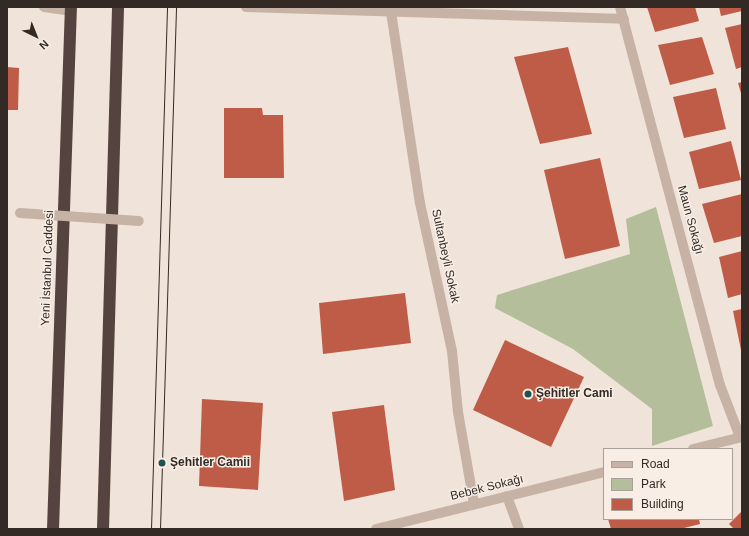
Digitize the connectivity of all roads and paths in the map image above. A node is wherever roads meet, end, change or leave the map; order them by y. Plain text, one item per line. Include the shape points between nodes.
1 (44, 7) edge
2 (118, 7) edge
3 (246, 7) edge
4 (620, 7) edge
5 (71, 9) edge
6 (445, 11) edge
7 (391, 12) junction
8 (624, 19) junction
9 (20, 213) dead end
10 (139, 221) dead end
11 (741, 437) edge
12 (697, 448) edge
13 (603, 472) edge
14 (507, 496) junction
15 (474, 504) junction
16 (53, 529) edge
17 (103, 529) edge
18 (376, 529) edge
19 (519, 529) edge

1 - 5 street
2 - 17 highway
3 - 7 street
4 - 8 street, Maun Sokağı
5 - 16 highway, Yeni İstanbul Caddesi
6 - 7 street
6 - 8 street
7 - 15 street, Sultanbeyli Sokak via 420,203 452,351 458,412
8 - 11 street, Maun Sokağı via 720,385
9 - 10 street, bridge
11 - 12 street
13 - 14 street, Bebek Sokağı
14 - 15 street, Bebek Sokağı
14 - 19 street
15 - 18 street, Bebek Sokağı

